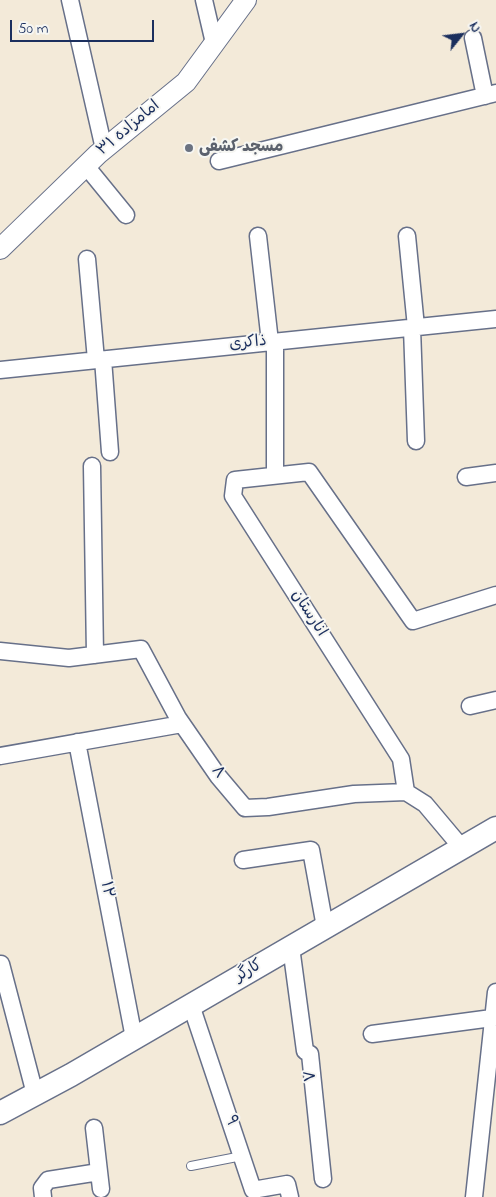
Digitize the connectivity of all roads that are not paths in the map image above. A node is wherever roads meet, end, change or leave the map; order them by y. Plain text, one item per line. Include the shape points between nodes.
1 (70, 0) edge
2 (204, 0) edge
3 (246, 0) edge
4 (473, 38) dead end
5 (214, 43) junction
6 (491, 95) edge
7 (104, 149) junction
8 (219, 161) dead end
9 (86, 166) junction
10 (126, 215) dead end
11 (258, 236) dead end
12 (406, 236) dead end
13 (0, 249) edge
14 (88, 259) dead end
15 (496, 319) edge
16 (414, 328) junction
17 (272, 342) junction
18 (100, 360) junction
19 (0, 370) edge
20 (416, 441) dead end
21 (110, 452) dead end
22 (92, 466) dead end
23 (496, 473) edge
24 (279, 474) junction
25 (466, 477) dead end
26 (496, 595) edge
27 (0, 651) edge
28 (95, 655) junction
29 (496, 700) edge
30 (470, 706) dead end
31 (182, 724) junction
32 (77, 742) junction
33 (0, 756) edge
34 (406, 792) junction
35 (496, 828) edge
36 (462, 848) junction
37 (243, 860) dead end
38 (325, 927) junction
39 (291, 947) junction
40 (1, 964) edge
41 (496, 992) edge
42 (191, 1005) junction
43 (492, 1018) junction
44 (372, 1034) dead end
45 (134, 1038) junction
46 (35, 1094) junction
47 (0, 1113) edge
48 (94, 1128) dead end
49 (242, 1156) junction
50 (191, 1166) dead end
51 (99, 1172) junction
52 (323, 1179) dead end
53 (101, 1189) dead end
54 (43, 1197) edge
55 (290, 1197) edge
56 (474, 1197) edge

1 - 7 street
2 - 5 street
3 - 5 street, امامزاده ۳۱
4 - 6 street
5 - 7 street, امامزاده ۳۱ via 186,82
6 - 8 street
7 - 9 street, امامزاده ۳۱
9 - 10 street
9 - 13 street, امامزاده ۳۱
11 - 17 street
12 - 16 street
14 - 18 street
15 - 16 street, ذاکری
16 - 17 street, ذاکری
16 - 20 street
17 - 18 street, ذاکری
17 - 24 street
18 - 19 street, ذاکری
18 - 21 street
22 - 28 street
23 - 25 street
24 - 26 street via 309,472 413,621
24 - 34 street, انارستان via 235,480 233,496 401,759
27 - 28 street, ۸ via 69,658
28 - 31 street, ۸ via 141,649
29 - 30 street
31 - 32 street
31 - 34 street, ۸ via 245,808 354,794
32 - 33 street
32 - 45 street, ۱۲
34 - 36 street via 425,804
35 - 36 main road, کارگر
36 - 38 main road, کارگر
37 - 38 street via 310,850
38 - 39 main road, کارگر
39 - 42 main road, کارگر
39 - 52 street, ۷ via 305,1051 310,1054
40 - 46 street
41 - 43 street
42 - 45 main road, کارگر
42 - 49 street, ۹
43 - 44 street
43 - 56 street
45 - 46 main road, کارگر
46 - 47 main road, کارگر
48 - 51 street
49 - 50 lane
49 - 55 street, ۹ via 253,1190 287,1184
51 - 53 street
51 - 54 street via 48,1180 42,1188

